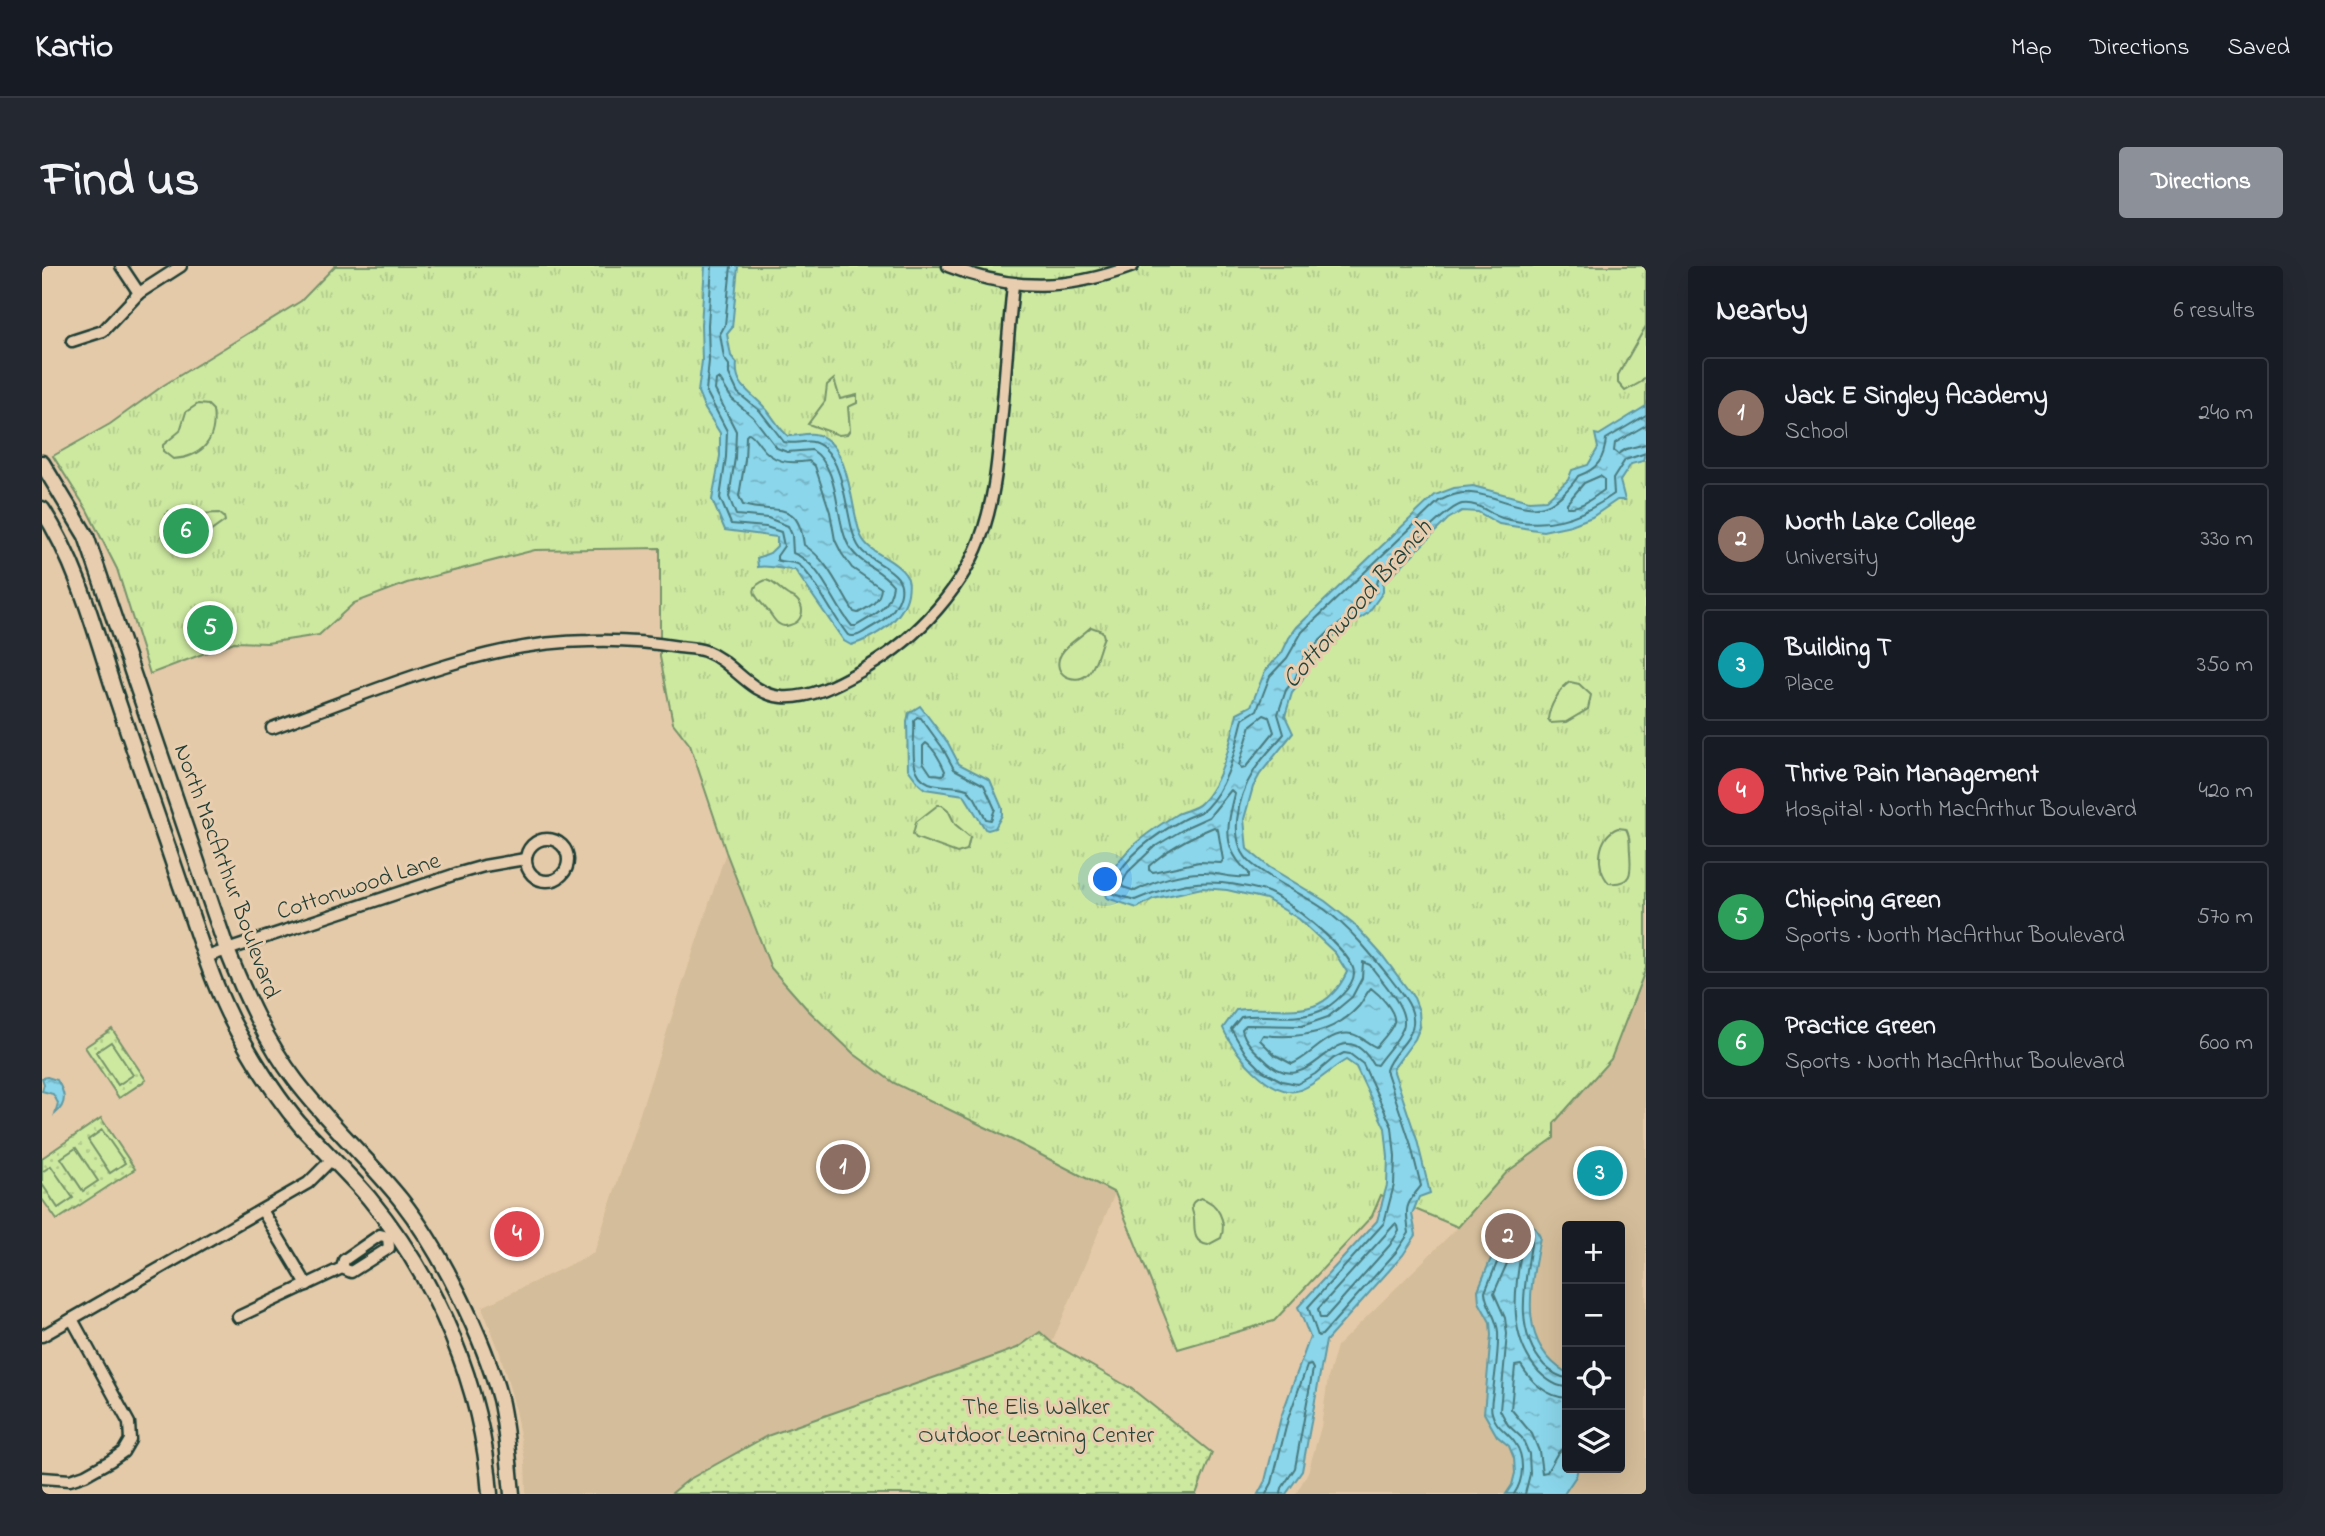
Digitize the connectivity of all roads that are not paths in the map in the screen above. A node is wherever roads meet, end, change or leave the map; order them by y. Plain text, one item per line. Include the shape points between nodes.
1 (121, 266) edge
2 (181, 266) edge
3 (948, 266) edge
4 (1133, 266) edge
5 (1013, 285) junction
6 (139, 293) junction
7 (72, 341) dead end
8 (42, 463) edge
9 (42, 509) edge
10 (272, 728) dead end
11 (525, 859) junction
12 (227, 950) junction
13 (206, 957) junction
14 (332, 1159) junction
15 (262, 1210) junction
16 (392, 1234) junction
17 (342, 1268) junction
18 (307, 1285) junction
19 (463, 1305) junction
20 (443, 1314) junction
21 (237, 1317) dead end
22 (72, 1319) junction
23 (42, 1336) edge
24 (42, 1478) edge
25 (490, 1494) edge
26 (512, 1494) edge

1 - 6 street
2 - 6 street
3 - 5 street
4 - 5 street via 1062,284
5 - 10 street via 999,452 983,531 943,603 878,661 810,695 782,697 763,693 705,651 643,642 558,642 445,666
6 - 7 street via 103,331
8 - 12 main road, North MacArthur Boulevard via 86,536
9 - 13 main road, North MacArthur Boulevard via 89,608
11 - 11 street via 529,873 547,881 565,872 569,858 563,846 550,838 530,846
11 - 12 street, Cottonwood Lane via 475,868
12 - 13 street, Cottonwood Lane
12 - 19 main road, North MacArthur Boulevard via 247,1000 289,1071 402,1202 432,1245
13 - 14 main road, North MacArthur Boulevard via 225,1006 264,1075 299,1124
14 - 15 street via 308,1183
14 - 16 main road, North MacArthur Boulevard via 366,1195
15 - 18 street
15 - 22 street
16 - 17 street via 380,1235 344,1260
16 - 17 street via 389,1248 351,1272
16 - 20 main road, North MacArthur Boulevard via 419,1267
17 - 18 street
18 - 21 street
19 - 20 main road
19 - 26 main road, North MacArthur Boulevard via 500,1400
20 - 25 main road, North MacArthur Boulevard via 481,1423
22 - 23 street
22 - 24 street via 129,1423 130,1440 122,1452 85,1475 70,1480

